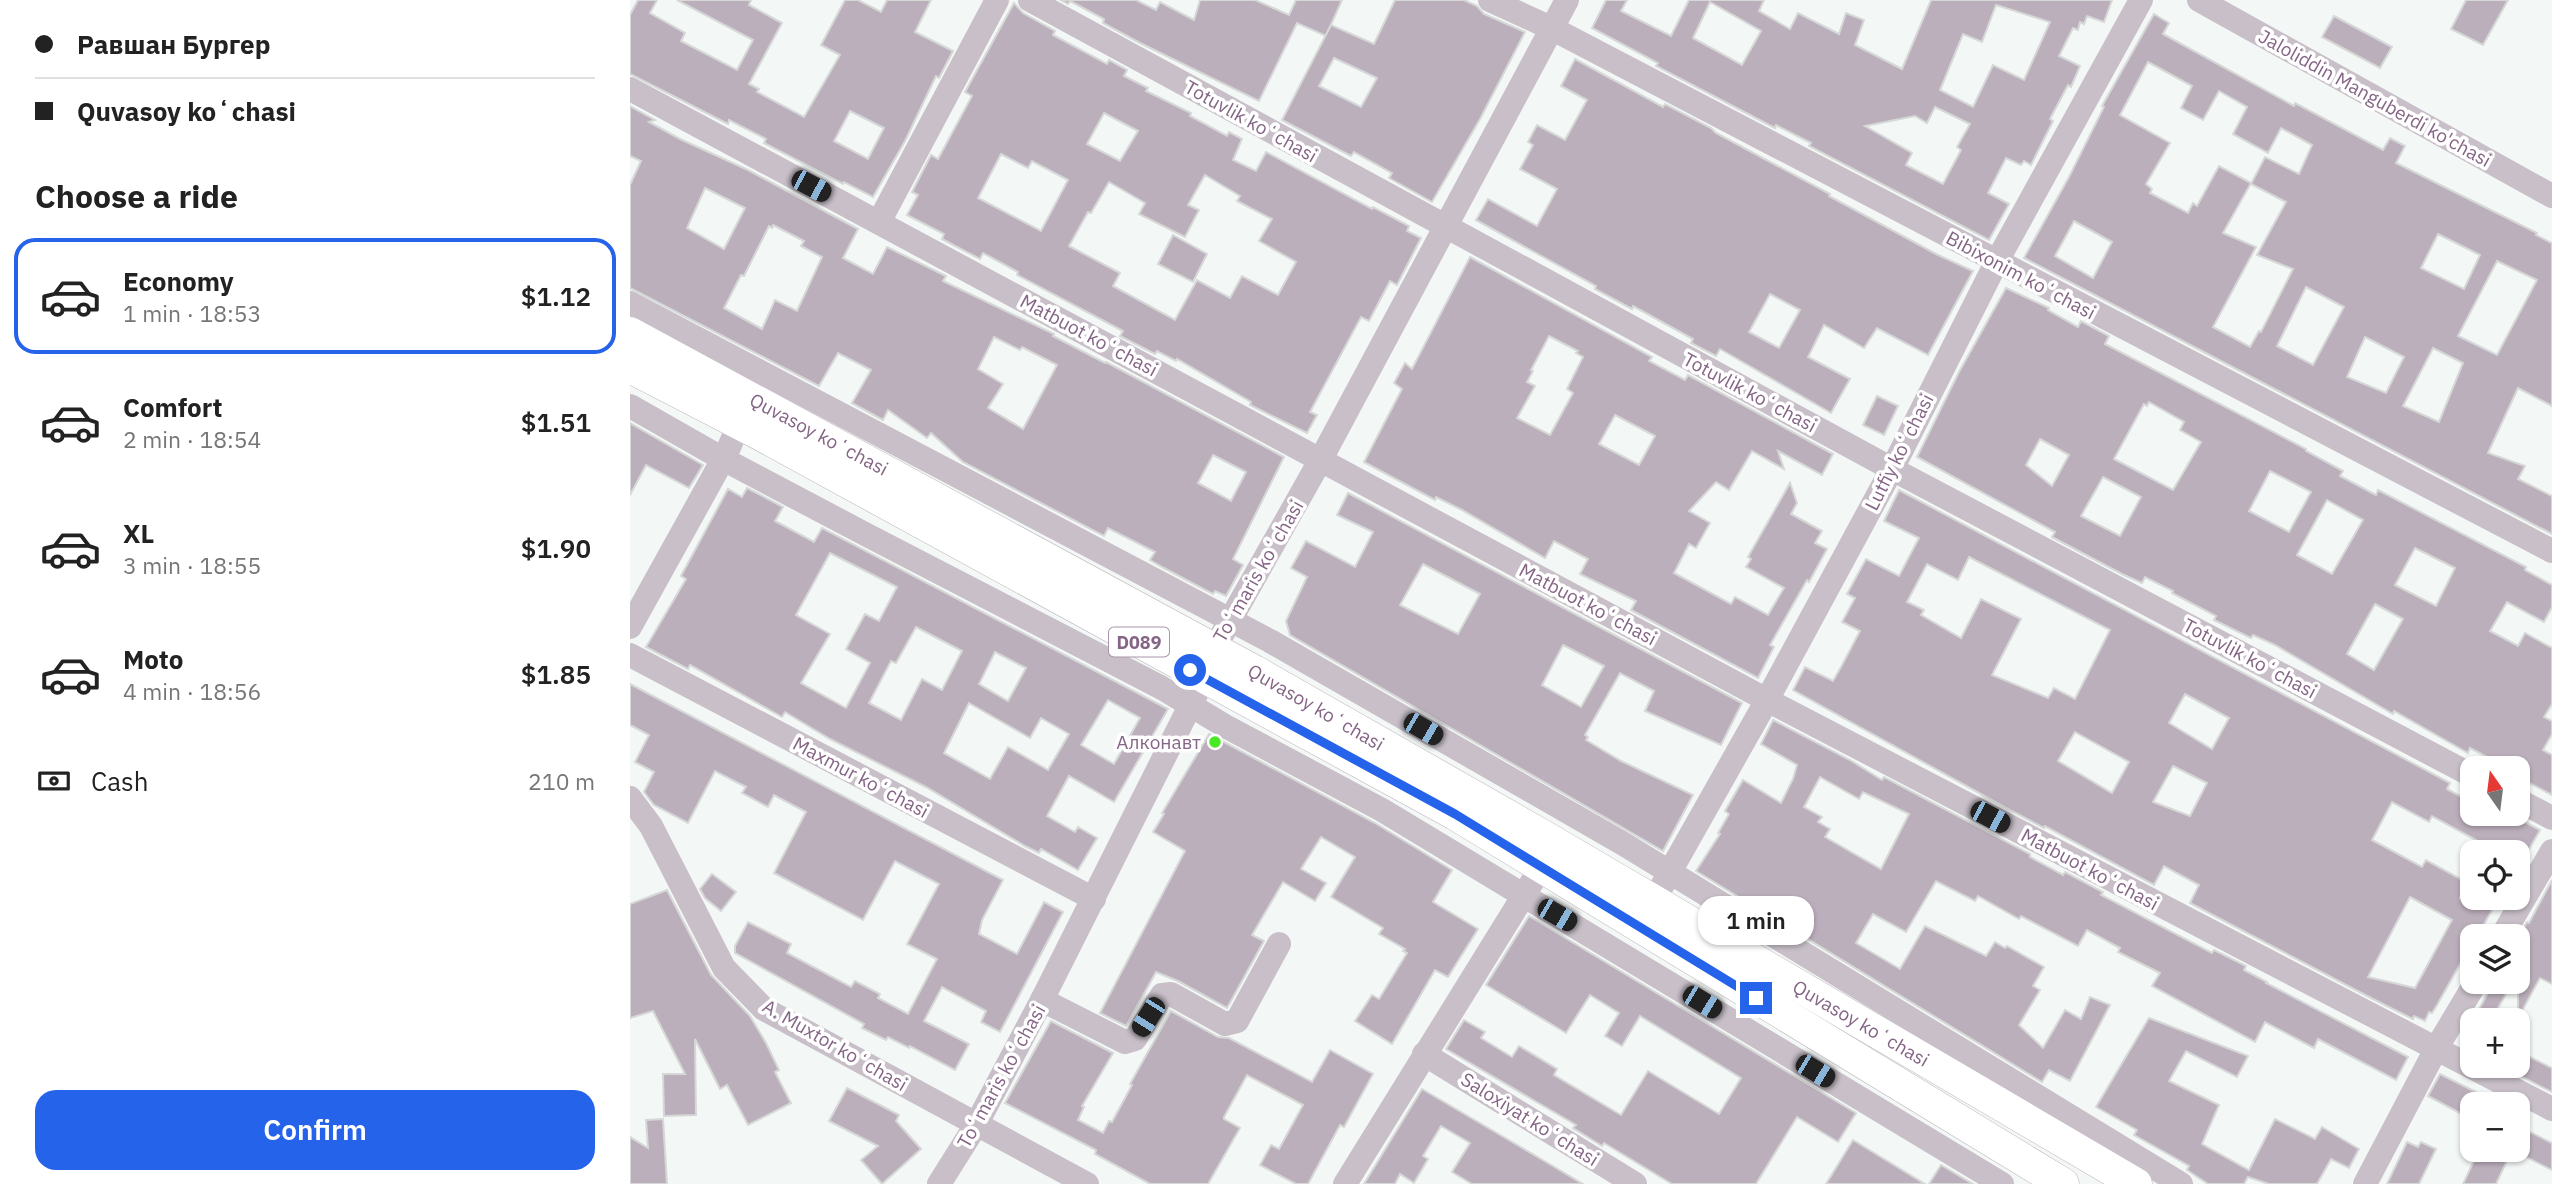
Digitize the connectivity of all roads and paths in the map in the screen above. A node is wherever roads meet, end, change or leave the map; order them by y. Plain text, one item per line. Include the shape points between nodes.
1 (997, 0) edge
2 (1030, 0) edge
3 (1490, 0) edge
4 (1567, 0) edge
5 (2141, 0) edge
6 (2199, 0) edge
7 (1553, 29) junction
8 (630, 89) edge
9 (2552, 196) edge
10 (879, 222) junction
11 (1446, 228) junction
12 (1996, 262) junction
13 (630, 303) edge
14 (630, 333) edge
15 (719, 365) junction
16 (630, 367) edge
17 (630, 405) edge
18 (748, 428) junction
19 (723, 459) junction
20 (1321, 459) junction
21 (1892, 469) junction
22 (2552, 551) edge
23 (1231, 621) junction
24 (630, 627) edge
25 (630, 655) edge
26 (1209, 663) junction
27 (1767, 700) junction
28 (1192, 706) junction
29 (2460, 769) edge
30 (630, 799) edge
31 (2530, 806) edge
32 (2552, 818) edge
33 (2552, 851) edge
34 (1531, 860) junction
35 (1670, 873) junction
36 (1523, 895) junction
37 (1094, 899) junction
38 (1653, 901) junction
39 (2509, 924) edge
40 (1279, 944) dead end
41 (2469, 994) edge
42 (1042, 1000) junction
43 (2436, 1049) junction
44 (1424, 1055) junction
45 (2552, 1109) edge
46 (976, 1125) junction
47 (939, 1184) edge
48 (1087, 1184) edge
49 (1345, 1184) edge
50 (1635, 1184) edge
51 (2002, 1184) edge
52 (2063, 1184) edge
53 (2136, 1184) edge
54 (2181, 1184) edge
55 (2365, 1184) edge

1 - 10 street
2 - 11 street, Totuvlik koʻchasi
3 - 7 street, Bibixonim koʻchasi
4 - 7 street, Toʻmaris koʻchasi
5 - 12 street, Lutfiy koʻchasi
6 - 9 street, Jaloliddin Manguberdi ko'chasi
7 - 11 street, Toʻmaris koʻchasi
7 - 12 street, Bibixonim koʻchasi
8 - 10 street, Matbuot koʻchasi
10 - 20 street, Matbuot koʻchasi
11 - 20 street, Toʻmaris koʻchasi
11 - 21 street, Totuvlik koʻchasi
12 - 21 street, Lutfiy koʻchasi
12 - 22 street, Bibixonim koʻchasi
13 - 15 street
14 - 15 main road, Quvasoy koʻchasi / D089
15 - 23 street
15 - 26 main road, Quvasoy koʻchasi / D089
16 - 18 main road, Quvasoy koʻchasi / D089
17 - 19 street
18 - 19 street
18 - 26 main road, Quvasoy koʻchasi / D089
19 - 24 street
19 - 28 street
20 - 23 street, Toʻmaris koʻchasi
20 - 27 street, Matbuot koʻchasi
21 - 27 street, Lutfiy koʻchasi
21 - 29 street, Totuvlik koʻchasi
23 - 26 street, Toʻmaris koʻchasi
23 - 35 street
25 - 37 street, Maxmur koʻchasi
26 - 28 street, Toʻmaris koʻchasi
26 - 34 main road, Quvasoy koʻchasi / D089
26 - 38 main road, Quvasoy koʻchasi / D089 via 1543,835
27 - 35 street, Lutfiy koʻchasi
27 - 43 street, Matbuot koʻchasi
28 - 36 street via 1382,810
28 - 37 street, Toʻmaris koʻchasi
30 - 46 street, A. Muxtor koʻchasi via 651,826 724,968 765,1009
31 - 32 street
33 - 39 street
34 - 36 street
34 - 52 main road, Quvasoy koʻchasi / D089
35 - 38 street, Lutfiy koʻchasi
35 - 54 street
36 - 44 street
36 - 51 street
37 - 42 street, Toʻmaris koʻchasi
38 - 53 main road, Quvasoy koʻchasi / D089
40 - 42 street via 1237,1021 1225,1024 1171,994 1162,995 1135,1039 1125,1042
41 - 43 street
42 - 46 street, Toʻmaris koʻchasi
43 - 45 street, Matbuot koʻchasi
43 - 55 street
44 - 49 street
44 - 50 street, Saloxiyat koʻchasi
46 - 47 street, Toʻmaris koʻchasi
46 - 48 street, A. Muxtor koʻchasi

